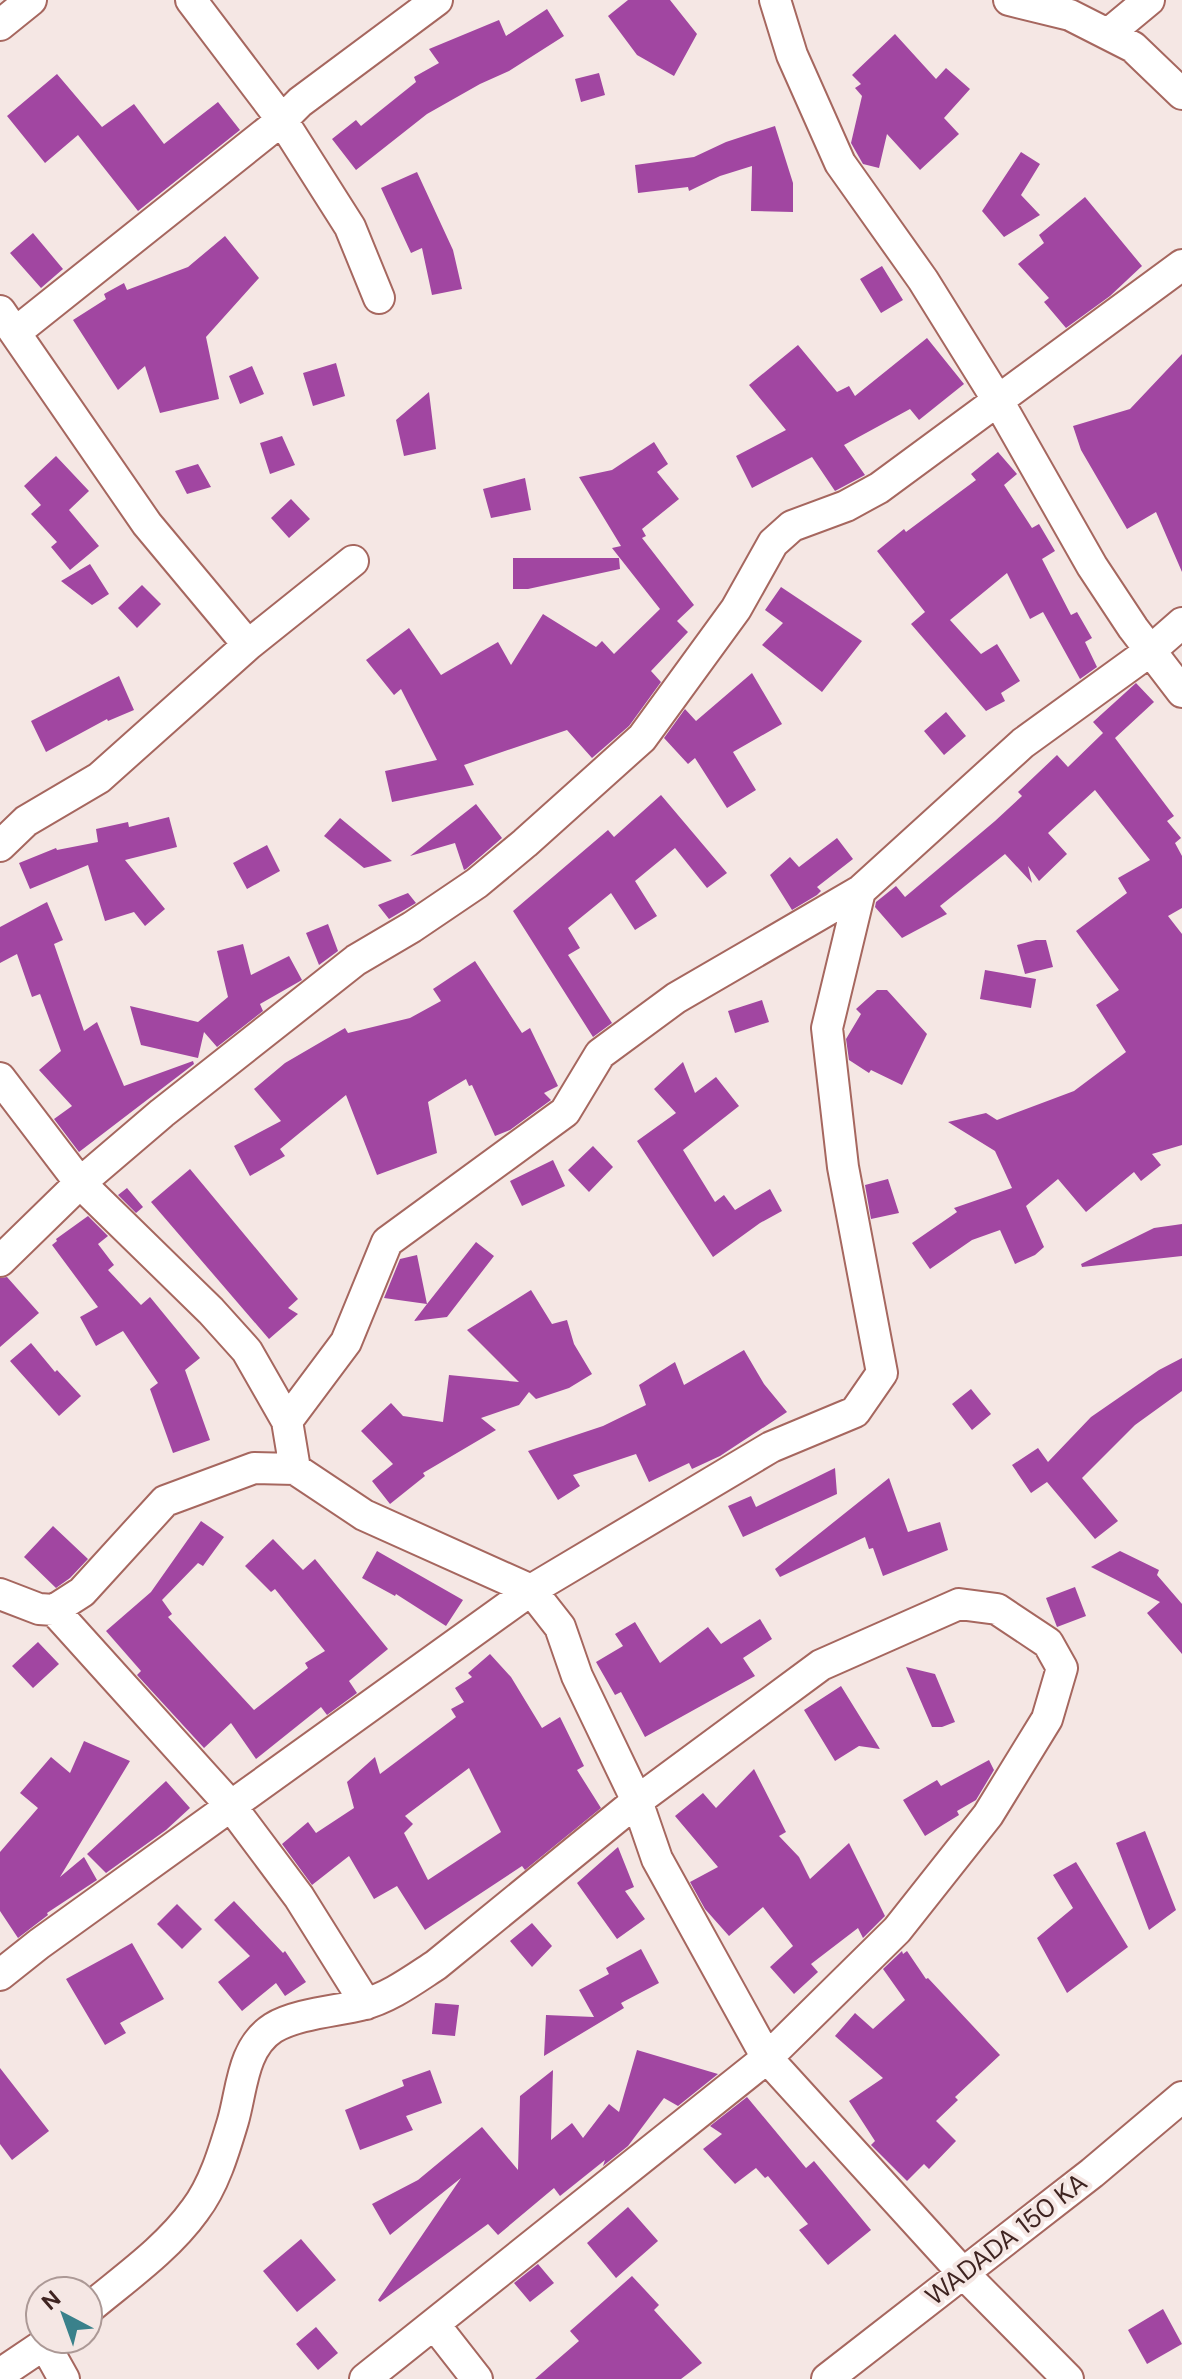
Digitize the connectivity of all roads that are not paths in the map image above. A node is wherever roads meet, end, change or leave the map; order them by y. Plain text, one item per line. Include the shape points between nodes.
1 (31, 0) edge
2 (191, 0) edge
3 (437, 0) edge
4 (775, 0) edge
5 (1009, 0) edge
6 (1149, 0) edge
7 (0, 25) edge
8 (1108, 34) junction
9 (1182, 94) edge
10 (282, 120) junction
11 (1182, 265) edge
12 (379, 298) dead end
13 (8, 322) edge
14 (997, 399) junction
15 (353, 561) dead end
16 (1182, 623) edge
17 (248, 645) junction
18 (1150, 651) junction
19 (1182, 692) edge
20 (0, 846) edge
21 (860, 891) junction
22 (0, 1078) edge
23 (80, 1183) junction
24 (0, 1261) edge
25 (287, 1421) junction
26 (295, 1469) junction
27 (531, 1590) junction
28 (0, 1594) edge
29 (54, 1610) junction
30 (637, 1801) junction
31 (231, 1806) junction
32 (0, 1975) edge
33 (366, 2004) junction
34 (767, 2058) junction
35 (1182, 2097) edge
36 (962, 2272) junction
37 (104, 2296) edge
38 (434, 2324) junction
39 (28, 2355) edge
40 (54, 2355) edge
41 (0, 2374) edge
42 (64, 2379) edge
43 (365, 2379) edge
44 (477, 2379) edge
45 (827, 2379) edge
46 (1068, 2379) edge

1 - 7 street
2 - 10 street
3 - 10 street
4 - 14 street via 792,55 840,163 923,280
5 - 8 street via 1070,15
6 - 8 street
8 - 9 street via 1133,47
10 - 12 street via 350,227
10 - 13 street
11 - 14 street
13 - 17 street via 147,524
14 - 18 street via 1092,566
14 - 23 street via 879,488 792,526 773,543 736,609 642,738 477,883 356,960
15 - 17 street
16 - 18 street
17 - 20 street via 99,778 26,821
18 - 19 street
18 - 21 street via 1023,743
21 - 25 street via 676,998 600,1054 565,1112 387,1242 346,1342
21 - 27 street via 827,1028 843,1167 882,1373 855,1412 771,1447
22 - 23 street
23 - 24 street
23 - 25 street via 247,1351
25 - 26 street
26 - 27 street via 364,1515
26 - 29 street via 254,1468 165,1501 82,1592
27 - 30 street via 560,1627 577,1676
27 - 31 street
28 - 29 street
29 - 31 street
30 - 33 street via 436,1965
30 - 34 street via 657,1859
30 - 34 street via 821,1665 959,1604 997,1609 1048,1643 1062,1668 1047,1719 988,1815 897,1930
31 - 32 street
31 - 33 street via 299,1897
33 - 37 street via 273,2028 243,2074 215,2174 196,2210
34 - 36 street
34 - 38 street
35 - 36 street, WADADA 150 KA
36 - 45 street, WADADA 150 KA
36 - 46 street
38 - 43 street
38 - 44 street
39 - 41 street
40 - 42 street

